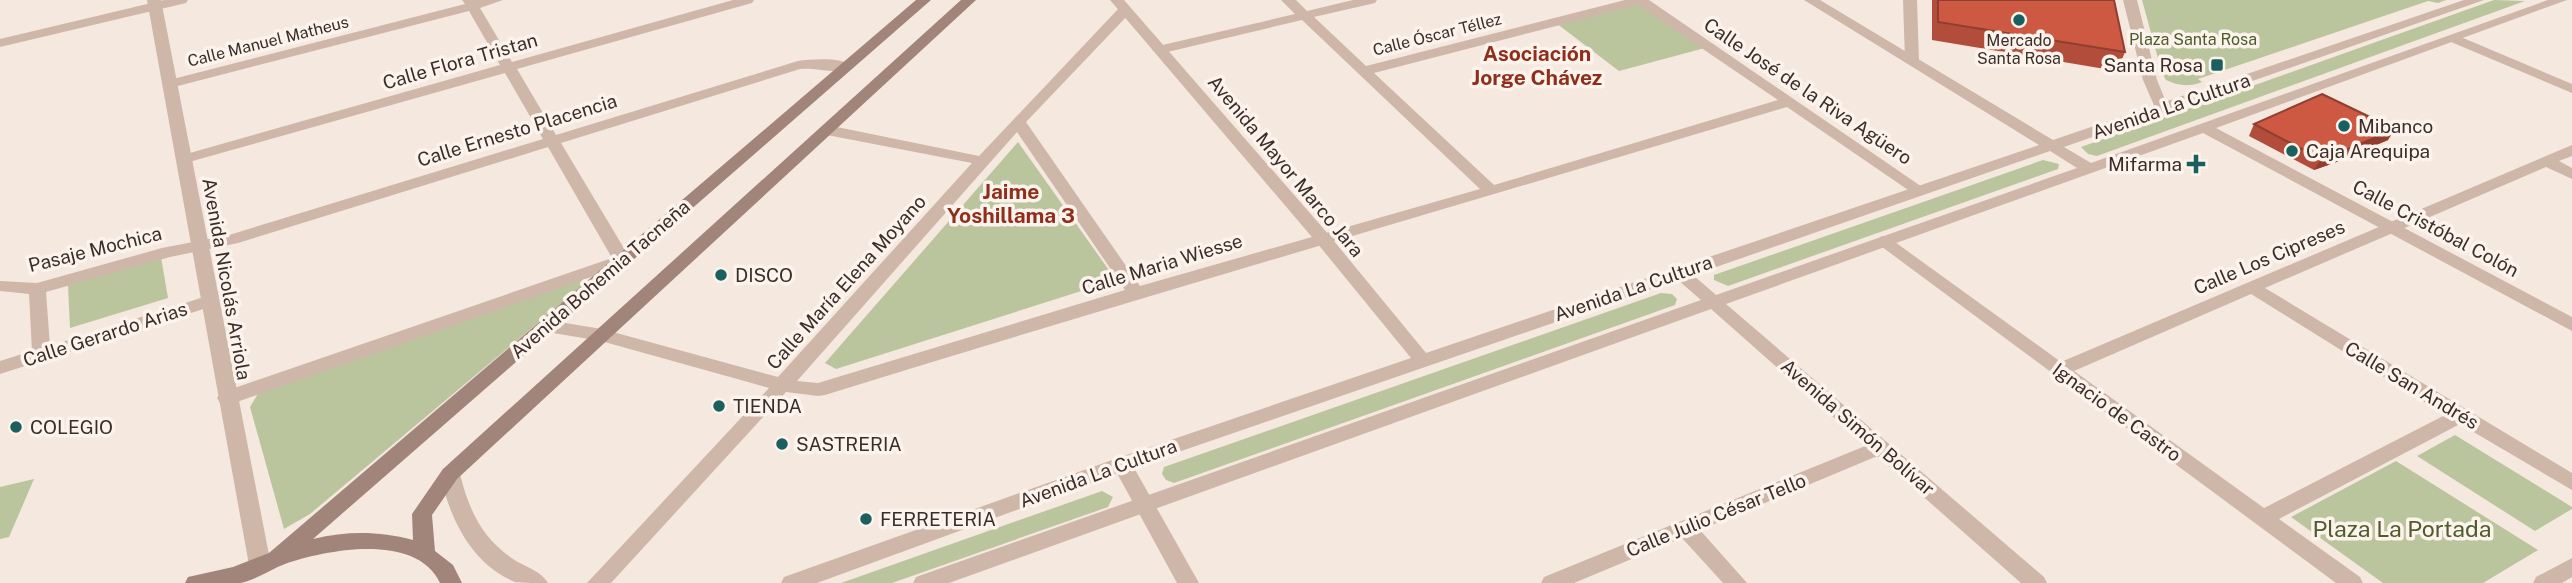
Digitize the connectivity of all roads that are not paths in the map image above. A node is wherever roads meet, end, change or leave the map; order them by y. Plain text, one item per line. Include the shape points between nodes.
1 (181, 0) edge
2 (496, 0) edge
3 (747, 0) edge
4 (922, 0) edge
5 (969, 0) edge
6 (1288, 0) edge
7 (1370, 0) edge
8 (1640, 0) edge
9 (1811, 0) edge
10 (1910, 0) edge
11 (2130, 0) edge
12 (2477, 0) edge
13 (2554, 1) edge
14 (155, 3) edge
15 (471, 3) edge
16 (1121, 5) edge
17 (2571, 9) edge
18 (1304, 15) junction
19 (2456, 39) junction
20 (0, 43) edge
21 (1159, 50) junction
22 (1912, 61) junction
23 (509, 67) junction
24 (846, 67) junction
25 (1364, 71) junction
26 (170, 84) junction
27 (2572, 89) edge
28 (1788, 102) junction
29 (2162, 109) junction
30 (1018, 122) junction
31 (2206, 129) junction
32 (827, 130) junction
33 (551, 140) junction
34 (2053, 147) junction
35 (2572, 150) edge
36 (184, 159) junction
37 (983, 161) junction
38 (2546, 161) junction
39 (2090, 169) junction
40 (2572, 174) edge
41 (1490, 190) junction
42 (1920, 191) junction
43 (2390, 228) junction
44 (1323, 239) junction
45 (1882, 241) junction
46 (200, 245) junction
47 (622, 260) junction
48 (1679, 272) junction
49 (0, 286) edge
50 (2251, 287) junction
51 (37, 289) junction
52 (1136, 293) junction
53 (210, 301) junction
54 (1713, 301) junction
55 (2572, 325) edge
56 (547, 326) junction
57 (602, 335) junction
58 (41, 355) junction
59 (1422, 360) junction
60 (0, 368) edge
61 (2059, 370) junction
62 (782, 385) junction
63 (228, 398) junction
64 (2461, 415) junction
65 (1880, 447) junction
66 (1122, 464) junction
67 (450, 474) junction
68 (2572, 483) edge
69 (1144, 504) junction
70 (2262, 518) junction
71 (1685, 528) junction
72 (424, 552) junction
73 (268, 562) junction
74 (2572, 566) edge
75 (229, 579) edge
76 (196, 583) edge
77 (451, 583) edge
78 (537, 583) edge
79 (598, 583) edge
80 (792, 583) edge
81 (924, 583) edge
82 (1188, 583) edge
83 (1552, 583) edge
84 (1736, 583) edge
85 (2036, 583) edge
86 (2352, 583) edge
87 (2544, 583) edge

1 - 14 street
2 - 15 street, Calle Manuel Matheus
3 - 23 street, Calle Flora Tristan
4 - 24 main road, Avenida Bohemia Tacneña
5 - 32 main road, Avenida Bohemia Tacneña
6 - 18 street
7 - 18 street
8 - 25 street, Calle Óscar Téllez
8 - 28 street, Calle José de la Riva Agüero
9 - 22 street
10 - 22 street
11 - 29 street
12 - 29 street, Avenida La Cultura
13 - 17 street
13 - 19 street, Avenida La Cultura
14 - 20 street
14 - 26 street, Avenida Nicolás Arriola
15 - 23 street
15 - 26 street, Calle Manuel Matheus
16 - 21 street, Avenida Mayor Marco Jara
16 - 30 street, Calle María Elena Moyano
18 - 21 street
18 - 25 street
19 - 27 street
19 - 31 street, Avenida La Cultura
21 - 44 street, Avenida Mayor Marco Jara
22 - 34 street
23 - 33 street
23 - 36 street, Calle Flora Tristan
24 - 33 street, Calle Ernesto Placencia via 798,65
24 - 47 main road, Avenida Bohemia Tacneña
25 - 41 street
26 - 36 street, Avenida Nicolás Arriola
28 - 41 street, Calle Maria Wiesse
28 - 42 street, Calle José de la Riva Agüero
29 - 34 street, Avenida La Cultura
30 - 37 street, Calle María Elena Moyano
30 - 52 street
31 - 39 street, Avenida La Cultura
31 - 43 street, Calle Cristóbal Colón
32 - 37 street
32 - 57 main road, Avenida Bohemia Tacneña
33 - 46 street, Calle Ernesto Placencia
33 - 47 street
34 - 39 street
34 - 42 street, Avenida La Cultura
35 - 38 street, Calle Los Cipreses
36 - 46 street, Avenida Nicolás Arriola
37 - 62 street, Calle María Elena Moyano
38 - 40 street
38 - 43 street, Calle Los Cipreses
39 - 45 street, Avenida La Cultura
41 - 44 street, Calle Maria Wiesse
42 - 48 street, Avenida La Cultura
43 - 50 street, Calle Los Cipreses
43 - 55 street, Calle Cristóbal Colón
44 - 52 street, Calle Maria Wiesse
44 - 59 street, Avenida Mayor Marco Jara
45 - 54 street, Avenida La Cultura
45 - 61 street, Ignacio de Castro
46 - 51 street, Pasaje Mochica
46 - 53 street, Avenida Nicolás Arriola
47 - 56 main road, Avenida Bohemia Tacneña
47 - 63 street
48 - 54 street, Avenida Simón Bolívar
48 - 59 street, Avenida La Cultura
49 - 51 street, Pasaje Mochica
50 - 61 street, Calle Los Cipreses
50 - 64 street, Calle San Andrés
51 - 58 street
52 - 62 street, Calle Maria Wiesse via 818,390
53 - 58 street, Calle Gerardo Arias
53 - 63 street, Avenida Nicolás Arriola
54 - 65 street, Avenida Simón Bolívar
54 - 69 street, Avenida La Cultura
56 - 57 street, Calle Maria Wiesse
56 - 73 main road, Avenida Bohemia Tacneña
57 - 62 street, Calle Maria Wiesse
57 - 67 main road, Avenida Bohemia Tacneña
58 - 60 street, Calle Gerardo Arias
59 - 66 street, Avenida La Cultura
61 - 70 street, Ignacio de Castro
62 - 79 street, Calle María Elena Moyano
63 - 73 street, Avenida Nicolás Arriola
64 - 68 street, Calle San Andrés
64 - 70 street
65 - 71 street, Calle Julio César Tello
65 - 85 street, Avenida Simón Bolívar
66 - 69 street
66 - 80 street, Avenida La Cultura
67 - 72 main road, Avenida Bohemia Tacneña via 422,514
67 - 78 street via 455,503 475,540 506,568
69 - 81 street, Avenida La Cultura
69 - 82 street
70 - 86 street, Ignacio de Castro
71 - 83 street, Calle Julio César Tello
71 - 84 street
72 - 73 main road via 395,543 360,540 321,545
72 - 77 main road via 448,573
73 - 75 main road
74 - 87 street
75 - 76 main road

